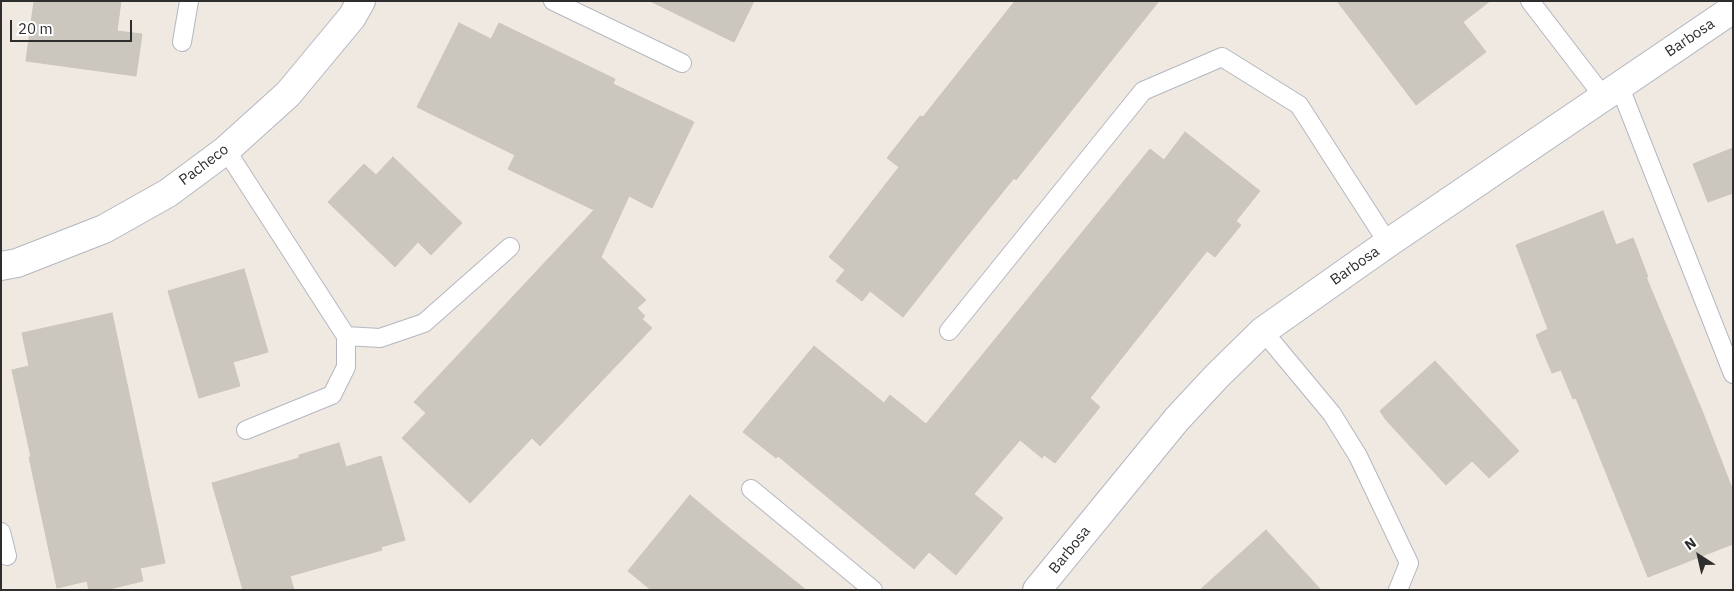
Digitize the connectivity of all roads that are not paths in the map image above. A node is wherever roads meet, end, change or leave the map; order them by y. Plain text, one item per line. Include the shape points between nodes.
1 (189, 1) edge
2 (361, 1) edge
3 (554, 1) edge
4 (1530, 1) edge
5 (1733, 9) edge
6 (182, 42) dead end
7 (682, 63) dead end
8 (1611, 91) junction
9 (226, 150) junction
10 (1388, 243) junction
11 (510, 247) dead end
12 (1, 266) edge
13 (949, 331) dead end
14 (1263, 331) junction
15 (346, 336) junction
16 (1733, 374) edge
17 (246, 430) dead end
18 (751, 489) dead end
19 (1, 532) edge
20 (7, 556) dead end
21 (873, 590) edge
22 (1037, 590) edge
23 (1398, 590) edge

1 - 6 lane
2 - 9 street, Pacheco via 352,17 288,94
3 - 7 lane
4 - 8 lane
5 - 8 street, Barbosa
8 - 10 street, Barbosa
8 - 16 lane
9 - 12 street, Pacheco via 168,193 104,229
9 - 15 lane
10 - 13 lane via 1298,105 1222,57 1143,91
10 - 14 street, Barbosa
11 - 15 lane via 424,323 380,338
14 - 22 street, Barbosa via 1177,419
14 - 23 lane via 1332,414 1358,456 1409,563
15 - 17 lane via 346,367 332,395
18 - 21 lane
19 - 20 lane

